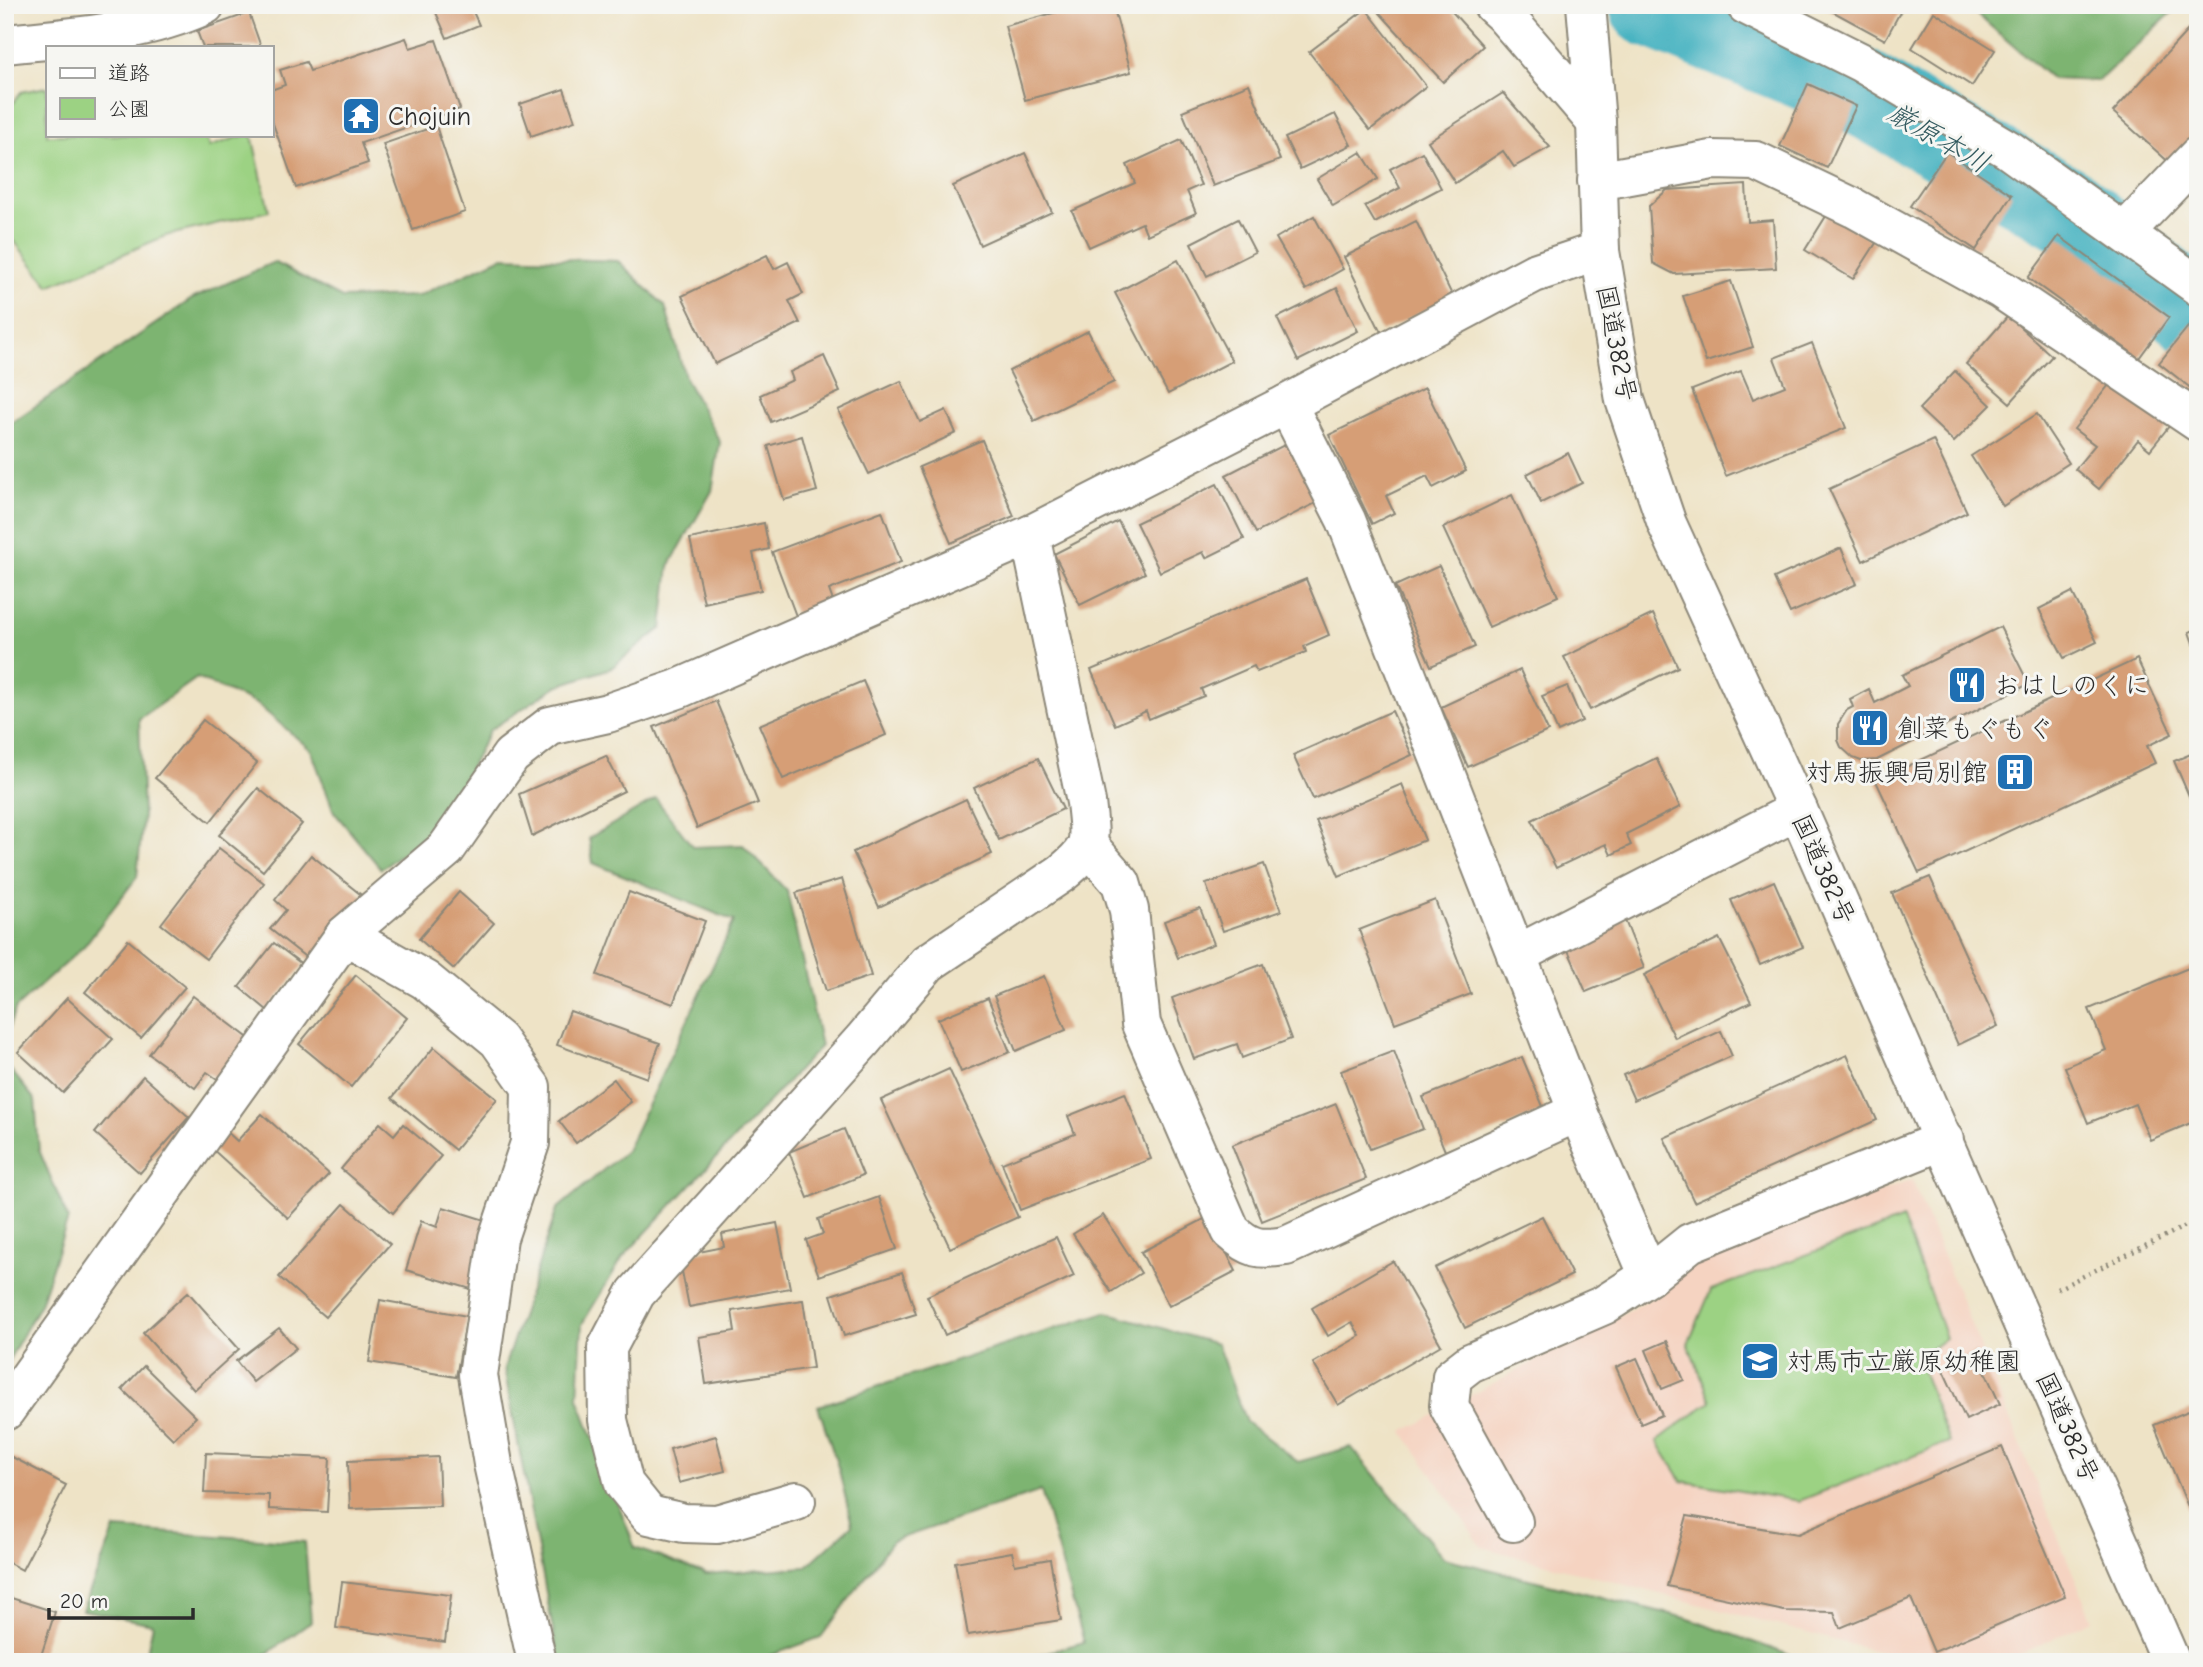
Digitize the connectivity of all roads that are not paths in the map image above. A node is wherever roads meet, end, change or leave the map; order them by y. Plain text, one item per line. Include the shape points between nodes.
1 (205, 5) edge
2 (1493, 5) edge
3 (1746, 5) edge
4 (1586, 16) edge
5 (5, 44) edge
6 (1595, 122) junction
7 (2198, 156) edge
8 (1597, 181) junction
9 (2125, 232) junction
10 (1600, 251) junction
11 (2198, 286) edge
12 (1287, 404) junction
13 (2198, 422) edge
14 (1030, 535) junction
15 (1798, 810) junction
16 (1088, 845) junction
17 (345, 935) junction
18 (1516, 955) junction
19 (1578, 1112) junction
20 (1944, 1140) junction
21 (1648, 1276) junction
22 (5, 1411) edge
23 (796, 1501) dead end
24 (1513, 1522) dead end
25 (537, 1662) edge
26 (2171, 1662) edge

1 - 5 main road via 124,31
2 - 6 main road
3 - 9 main road via 1860,62 2009,150
4 - 6 main road, 国道382号
6 - 8 main road, 国道382号
7 - 9 main road
8 - 10 main road, 国道382号
8 - 13 main road via 1712,160 1756,161 1854,208 2002,290
9 - 11 main road
10 - 12 main road via 1534,273
10 - 15 main road, 国道382号 via 1625,400 1667,524
12 - 14 main road
12 - 18 main road via 1346,520
14 - 16 main road via 1086,802
14 - 17 main road via 678,689 608,713 550,726 511,757 446,849
15 - 18 main road
15 - 20 main road, 国道382号
16 - 19 main road via 1121,883 1129,910 1141,1024 1231,1231 1246,1244 1263,1249 1286,1246
16 - 23 main road via 1062,873 928,963 636,1293 607,1348 608,1420 624,1484 649,1514 684,1523 717,1524
17 - 22 main road
17 - 25 main road via 425,980 498,1040 531,1087 530,1143 498,1238 478,1375
18 - 19 main road
19 - 21 main road
20 - 21 main road via 1690,1243
20 - 26 main road, 国道382号
21 - 24 main road via 1604,1305 1470,1363 1452,1377 1449,1406

